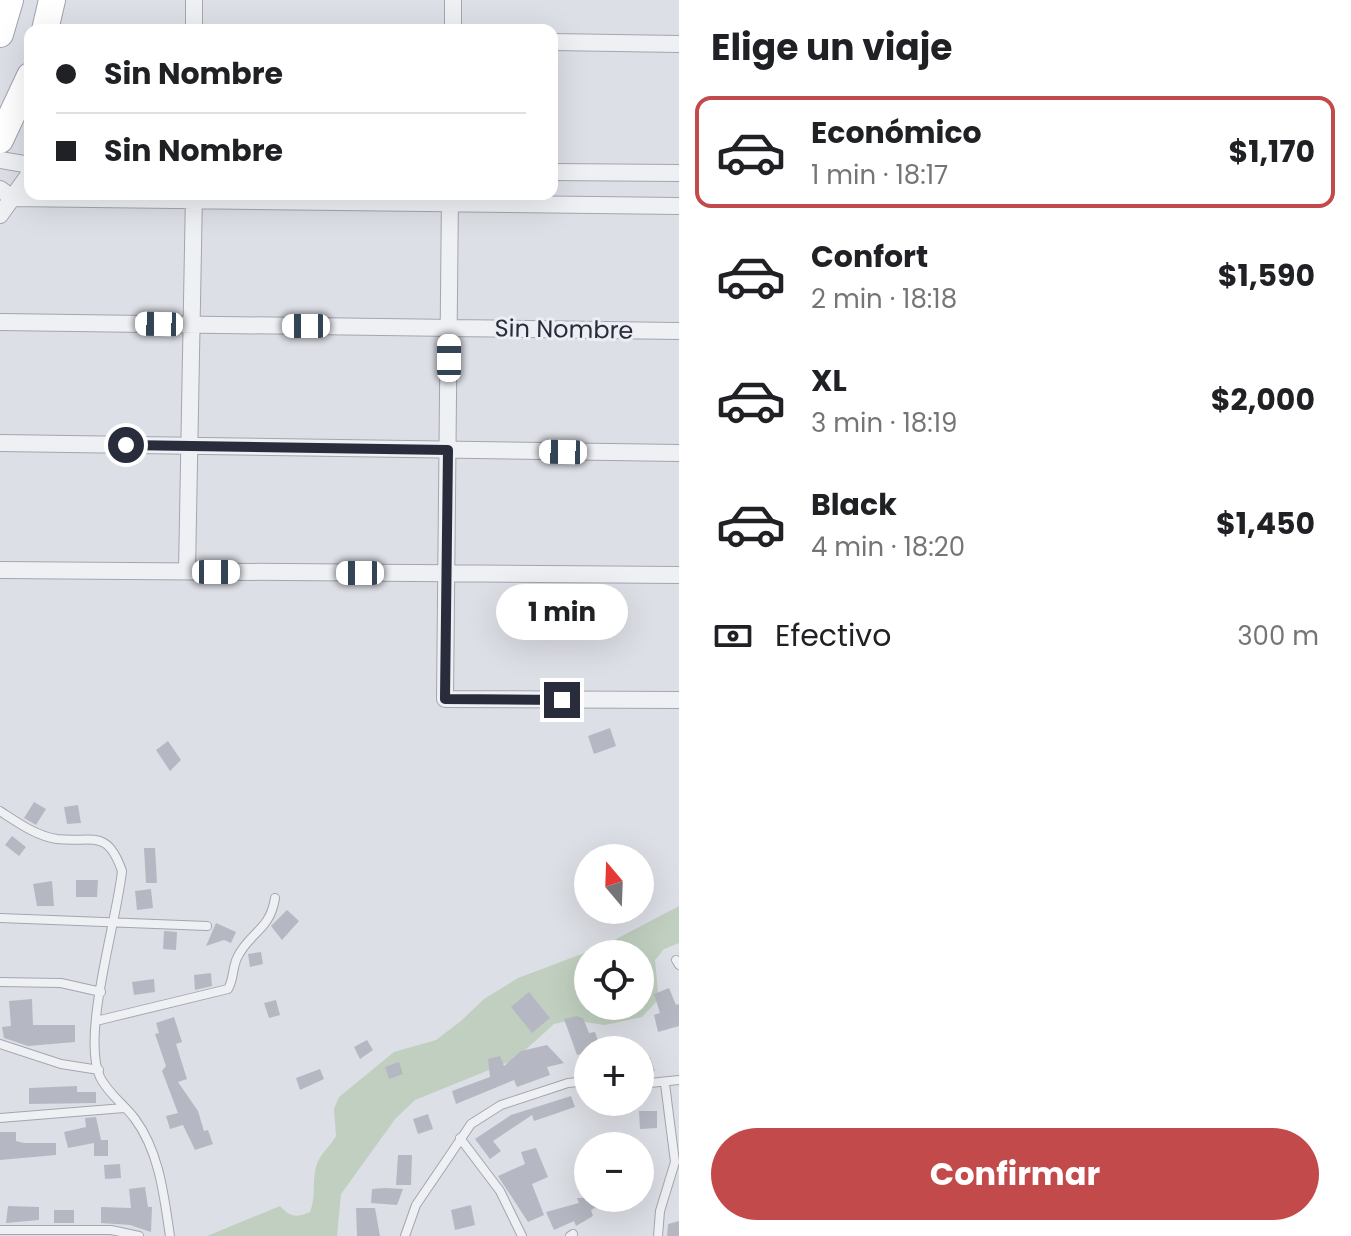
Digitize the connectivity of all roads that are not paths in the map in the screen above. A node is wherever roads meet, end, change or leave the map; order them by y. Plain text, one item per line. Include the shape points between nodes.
1 (10, 0) edge
2 (52, 0) edge
3 (194, 0) edge
4 (453, 0) edge
5 (46, 24) edge
6 (194, 24) edge
7 (453, 24) edge
8 (0, 34) edge
9 (558, 42) edge
10 (679, 44) edge
11 (24, 89) edge
12 (0, 140) edge
13 (0, 160) edge
14 (24, 164) edge
15 (558, 172) edge
16 (679, 173) edge
17 (24, 178) edge
18 (6, 193) edge
19 (194, 200) edge
20 (450, 200) edge
21 (507, 200) edge
22 (679, 206) edge
23 (0, 215) edge
24 (0, 322) edge
25 (191, 324) junction
26 (449, 328) junction
27 (679, 331) edge
28 (0, 443) edge
29 (189, 446) junction
30 (448, 450) junction
31 (679, 453) edge
32 (0, 570) edge
33 (187, 571) junction
34 (446, 573) junction
35 (679, 575) edge
36 (679, 700) edge
37 (0, 811) edge
38 (275, 898) dead end
39 (0, 918) edge
40 (114, 923) junction
41 (207, 926) dead end
42 (0, 982) edge
43 (101, 992) junction
44 (96, 1021) junction
45 (0, 1044) edge
46 (99, 1070) junction
47 (679, 1080) edge
48 (574, 1082) edge
49 (654, 1084) edge
50 (665, 1084) junction
51 (124, 1108) junction
52 (0, 1118) edge
53 (460, 1138) junction
54 (0, 1230) edge
55 (50, 1233) edge
56 (139, 1236) edge
57 (170, 1236) edge
58 (405, 1236) edge
59 (522, 1236) edge
60 (658, 1236) edge

1 - 8 main road
2 - 5 main road
3 - 6 street
4 - 7 street
9 - 10 street
11 - 12 main road
13 - 14 street
15 - 16 street
17 - 18 street
18 - 23 street
19 - 25 street
20 - 26 street
21 - 22 street
24 - 25 street, Sin Nombre
25 - 26 street, Sin Nombre
25 - 29 street
26 - 27 street, Sin Nombre
26 - 30 street
28 - 29 street
29 - 30 street
29 - 33 street
30 - 31 street
30 - 34 street
32 - 33 street
33 - 34 street
34 - 35 street
34 - 36 street via 445,699
37 - 40 lane via 36,833 107,843 122,871
38 - 44 lane via 273,916 236,960 228,989
39 - 40 lane
40 - 41 lane
40 - 43 lane
42 - 43 lane via 61,983
43 - 44 lane
44 - 46 lane
45 - 46 lane
46 - 51 lane
47 - 50 lane
48 - 53 lane via 484,1113
49 - 50 lane
50 - 60 lane via 675,1162
51 - 52 lane
51 - 57 lane via 150,1146
53 - 58 lane via 416,1205
53 - 59 lane via 500,1191
54 - 55 lane
55 - 56 lane via 111,1230

